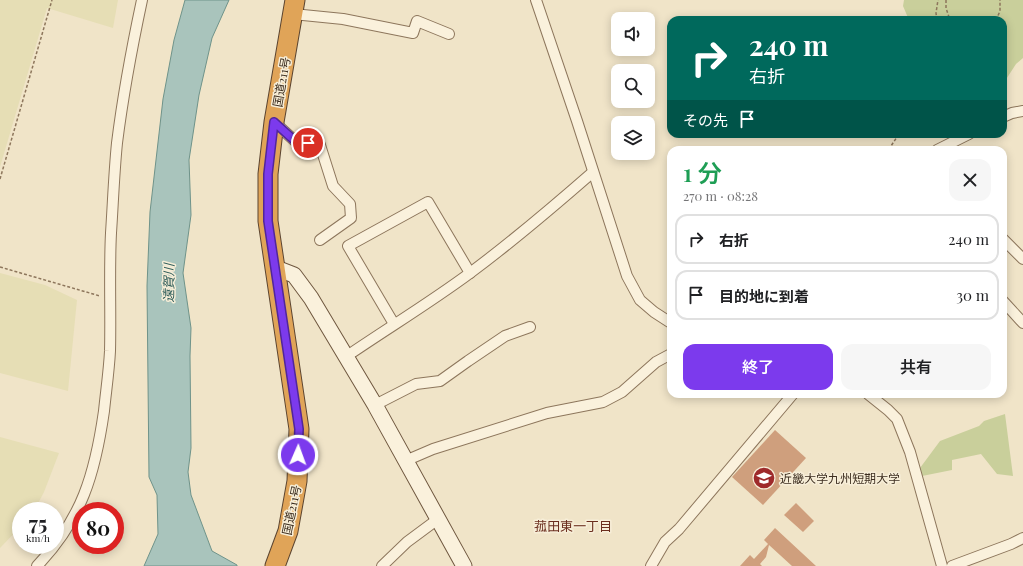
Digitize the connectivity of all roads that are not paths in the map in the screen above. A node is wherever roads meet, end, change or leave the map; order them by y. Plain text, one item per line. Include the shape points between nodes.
1 (142, 0) edge
2 (536, 0) edge
3 (294, 7) edge
4 (449, 34) dead end
5 (1023, 111) edge
6 (1007, 115) edge
7 (274, 122) junction
8 (961, 138) edge
9 (945, 146) edge
10 (593, 172) junction
11 (320, 240) dead end
12 (1007, 243) edge
13 (1023, 259) edge
14 (276, 268) junction
15 (470, 273) junction
16 (1007, 305) edge
17 (667, 320) edge
18 (1023, 323) edge
19 (394, 324) junction
20 (530, 328) dead end
21 (347, 356) junction
22 (667, 356) edge
23 (790, 398) edge
24 (876, 398) edge
25 (375, 405) junction
26 (405, 461) junction
27 (438, 519) junction
28 (1023, 538) edge
29 (38, 566) edge
30 (275, 566) edge
31 (382, 566) edge
32 (464, 566) edge
33 (650, 566) edge
34 (942, 566) edge
35 (952, 566) edge

1 - 29 street via 130,55 117,143 111,235 110,351 100,436 93,472 80,506 67,530
2 - 10 street
3 - 4 street via 413,33 417,21
3 - 7 highway, 国道211号
5 - 6 street
7 - 11 street via 295,141 320,145 333,186 350,204 351,218
7 - 14 highway, 国道211号 via 267,197 268,221
8 - 9 street
10 - 15 street
10 - 17 street via 633,289 640,300
12 - 13 street
14 - 21 street via 294,275 304,286
14 - 30 highway, 国道211号 via 299,429 297,480 288,531
15 - 19 street
15 - 19 street via 428,202 348,246
16 - 18 street
19 - 21 street
20 - 25 street via 505,336 440,381 416,384
21 - 25 street
22 - 26 street via 656,362 622,392 604,402 547,413 432,449
23 - 33 street via 679,529 665,542
24 - 34 street via 896,419 903,434
25 - 26 street
26 - 27 street
27 - 31 street via 407,542
27 - 32 street
28 - 35 street

